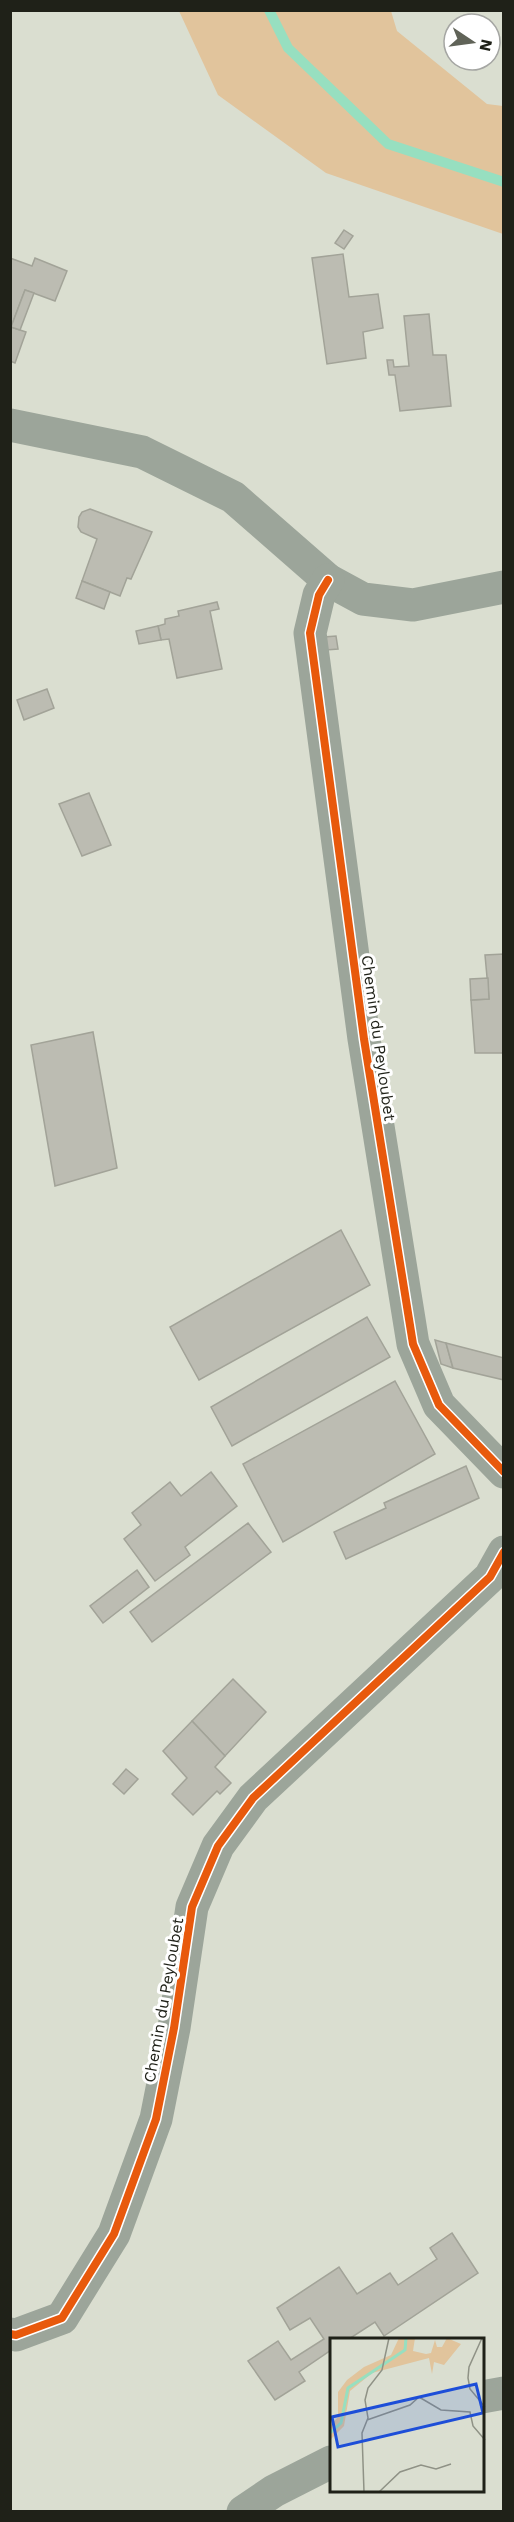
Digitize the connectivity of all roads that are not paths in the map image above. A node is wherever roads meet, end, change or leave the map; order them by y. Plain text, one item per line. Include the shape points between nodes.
1 (10, 425) edge
2 (328, 580) junction
3 (504, 587) edge
4 (504, 1472) edge
5 (504, 1552) edge
6 (10, 2334) edge
7 (504, 2393) edge
8 (484, 2397) edge
9 (330, 2463) edge
10 (243, 2511) edge

1 - 2 street via 142,452 233,497
2 - 3 street via 363,599 413,605
2 - 4 street, Chemin du Peyloubet via 319,595 310,633 364,1039 413,1344 439,1405
5 - 6 street, Chemin du Peyloubet via 490,1577 253,1798 218,1846 192,1907 156,2119 114,2234 62,2318
7 - 8 street
9 - 10 street

